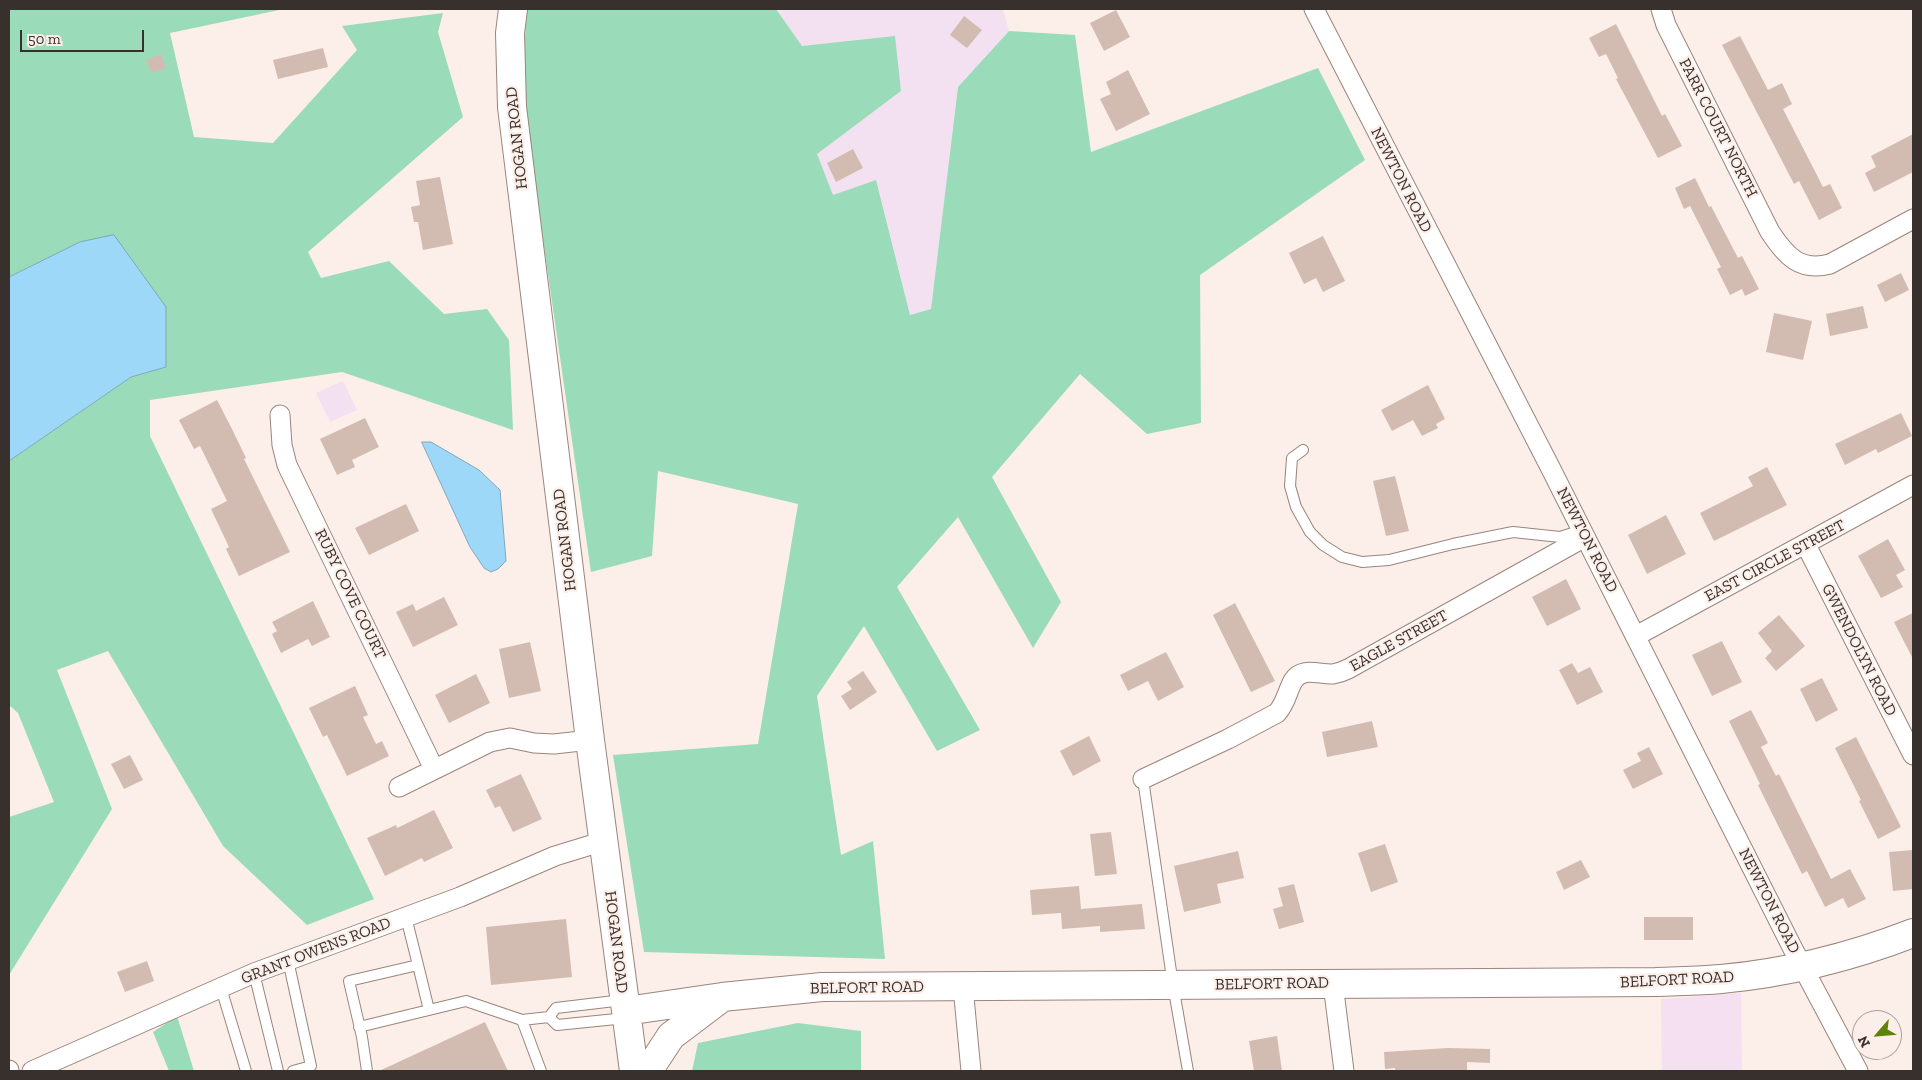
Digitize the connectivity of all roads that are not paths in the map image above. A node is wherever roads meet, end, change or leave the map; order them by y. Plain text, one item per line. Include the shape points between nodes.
1 (513, 9) edge
2 (1314, 9) edge
3 (1661, 9) edge
4 (1913, 219) edge
5 (280, 415) dead end
6 (1303, 450) dead end
7 (1913, 485) edge
8 (1583, 534) junction
9 (1806, 545) junction
10 (1636, 636) junction
11 (590, 740) junction
12 (1913, 755) edge
13 (434, 769) junction
14 (1143, 779) joint
15 (399, 787) dead end
16 (604, 841) junction
17 (406, 917) junction
18 (1913, 933) edge
19 (288, 960) junction
20 (418, 965) junction
21 (1803, 967) junction
22 (254, 974) junction
23 (1333, 984) junction
24 (1173, 985) junction
25 (963, 987) junction
26 (221, 988) junction
27 (722, 997) junction
28 (428, 1010) junction
29 (625, 1010) junction
30 (549, 1017) junction
31 (522, 1020) junction
32 (359, 1027) junction
33 (313, 1068) edge
34 (32, 1071) edge
35 (246, 1071) edge
36 (278, 1071) edge
37 (293, 1071) edge
38 (368, 1071) edge
39 (541, 1071) edge
40 (634, 1071) edge
41 (648, 1071) edge
42 (971, 1071) edge
43 (1188, 1071) edge
44 (1344, 1071) edge
45 (1858, 1071) edge

1 - 11 street, HOGAN ROAD via 510,33 512,106
2 - 8 street, NEWTON ROAD
3 - 4 street, PARR COURT NORTH via 1666,25 1770,232 1790,257 1804,265 1830,264
5 - 13 street, RUBY COVE COURT via 282,445 288,465
6 - 8 lane via 1292,458 1290,486 1296,508 1323,546 1342,557 1362,562 1389,560 1513,532 1560,537
7 - 9 street, EAST CIRCLE STREET
8 - 10 street, NEWTON ROAD
8 - 14 street, EAGLE STREET via 1348,669 1334,674 1310,671 1301,674 1294,680 1283,707 1277,713
9 - 10 street, EAST CIRCLE STREET
9 - 12 street, GWENDOLYN ROAD
10 - 21 street, NEWTON ROAD
11 - 13 street via 554,744 510,738 490,742
11 - 16 street, HOGAN ROAD
13 - 15 street
14 - 24 lane
16 - 17 street, GRANT OWENS ROAD via 556,856
16 - 29 street, HOGAN ROAD
17 - 19 street, GRANT OWENS ROAD
17 - 20 lane
18 - 21 street, BELFORT ROAD via 1844,957
19 - 22 street, GRANT OWENS ROAD
19 - 33 lane
20 - 28 lane
20 - 32 lane via 349,981
21 - 23 street, BELFORT ROAD via 1720,979 1656,982
21 - 45 street, NEWTON ROAD
22 - 26 street, GRANT OWENS ROAD
22 - 36 lane
23 - 24 street, BELFORT ROAD
23 - 44 street
24 - 25 street, BELFORT ROAD
24 - 43 lane
25 - 27 street, BELFORT ROAD via 822,988
25 - 42 street
26 - 34 street, GRANT OWENS ROAD
26 - 35 lane
27 - 29 street, BELFORT ROAD
27 - 41 street via 671,1036
28 - 31 lane via 466,1001
28 - 32 lane
29 - 30 lane via 556,1008
29 - 30 lane via 557,1025
29 - 40 street, HOGAN ROAD
30 - 31 lane
31 - 39 lane
32 - 38 lane
33 - 37 lane

